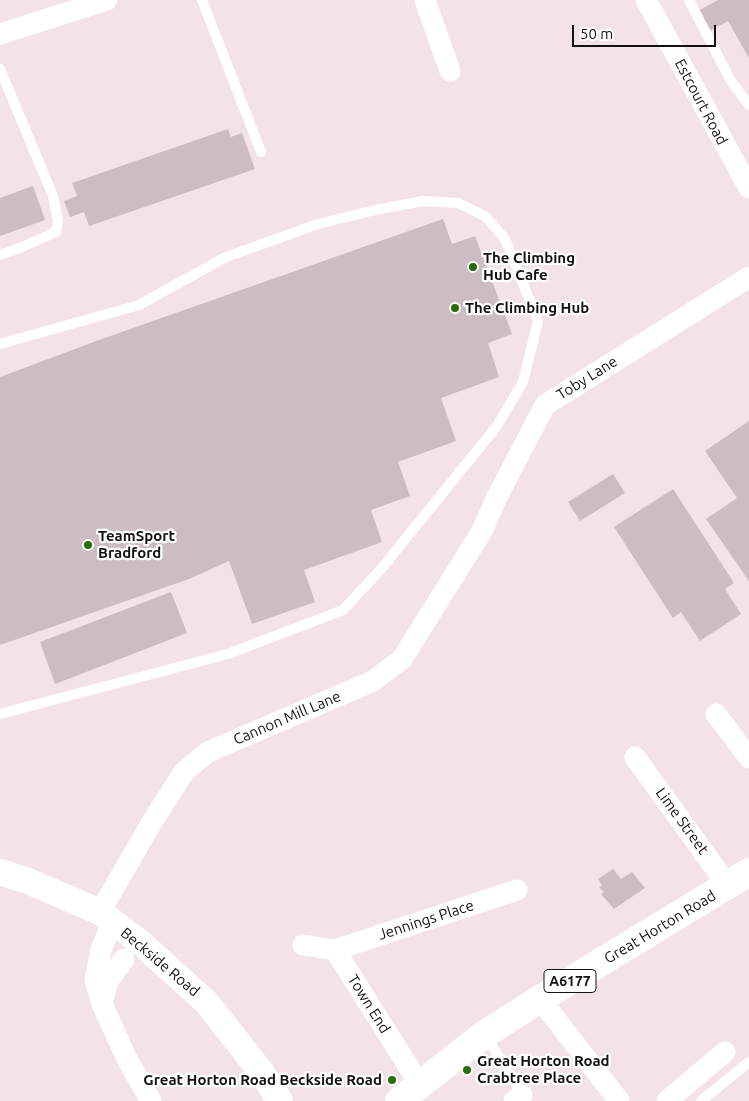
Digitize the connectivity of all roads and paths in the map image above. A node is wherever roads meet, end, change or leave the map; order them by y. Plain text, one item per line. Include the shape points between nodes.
1 (107, 0) edge
2 (202, 0) edge
3 (424, 0) edge
4 (646, 0) edge
5 (689, 0) edge
6 (0, 34) edge
7 (0, 69) edge
8 (450, 71) dead end
9 (749, 105) edge
10 (261, 152) dead end
11 (745, 183) edge
12 (0, 255) edge
13 (749, 277) edge
14 (0, 344) edge
15 (482, 532) joint
16 (0, 714) edge
17 (716, 714) dead end
18 (635, 757) dead end
19 (749, 758) edge
20 (0, 872) edge
21 (739, 879) edge
22 (516, 890) dead end
23 (106, 917) junction
24 (303, 945) dead end
25 (335, 950) junction
26 (124, 959) dead end
27 (540, 999) junction
28 (102, 1004) junction
29 (485, 1034) junction
30 (725, 1052) dead end
31 (749, 1062) edge
32 (420, 1085) junction
33 (521, 1099) edge
34 (151, 1101) edge
35 (280, 1101) edge
36 (399, 1101) edge
37 (619, 1101) edge
38 (667, 1101) edge
39 (702, 1101) edge

1 - 6 street
2 - 10 lane
3 - 8 street
4 - 11 street, Estcourt Road
5 - 9 lane via 732,81
7 - 12 lane via 53,196 58,221 56,232
13 - 15 street, Toby Lane via 545,405
14 - 16 lane via 139,305 226,257 318,224 423,202 458,203 485,216 506,239 538,320 524,382 497,426 381,569 343,610 228,654
15 - 23 street, Cannon Mill Lane via 402,659 373,681 208,752 184,772 152,822
17 - 19 street
18 - 21 street, Lime Street
20 - 23 street, Beckside Road via 28,881
21 - 27 main road, Great Horton Road / A6177
22 - 25 street, Jennings Place
23 - 28 street, Cannon Mill Lane via 95,980
23 - 35 street, Beckside Road via 141,943 208,1003
24 - 25 street
25 - 32 street, Town End
26 - 28 street via 108,981
27 - 29 main road, Great Horton Road / A6177
27 - 37 street
28 - 34 street, Cannon Mill Lane
29 - 32 main road, Great Horton Road / A6177
29 - 33 lane
30 - 38 street
31 - 39 lane
32 - 36 main road, Great Horton Road / A6177

